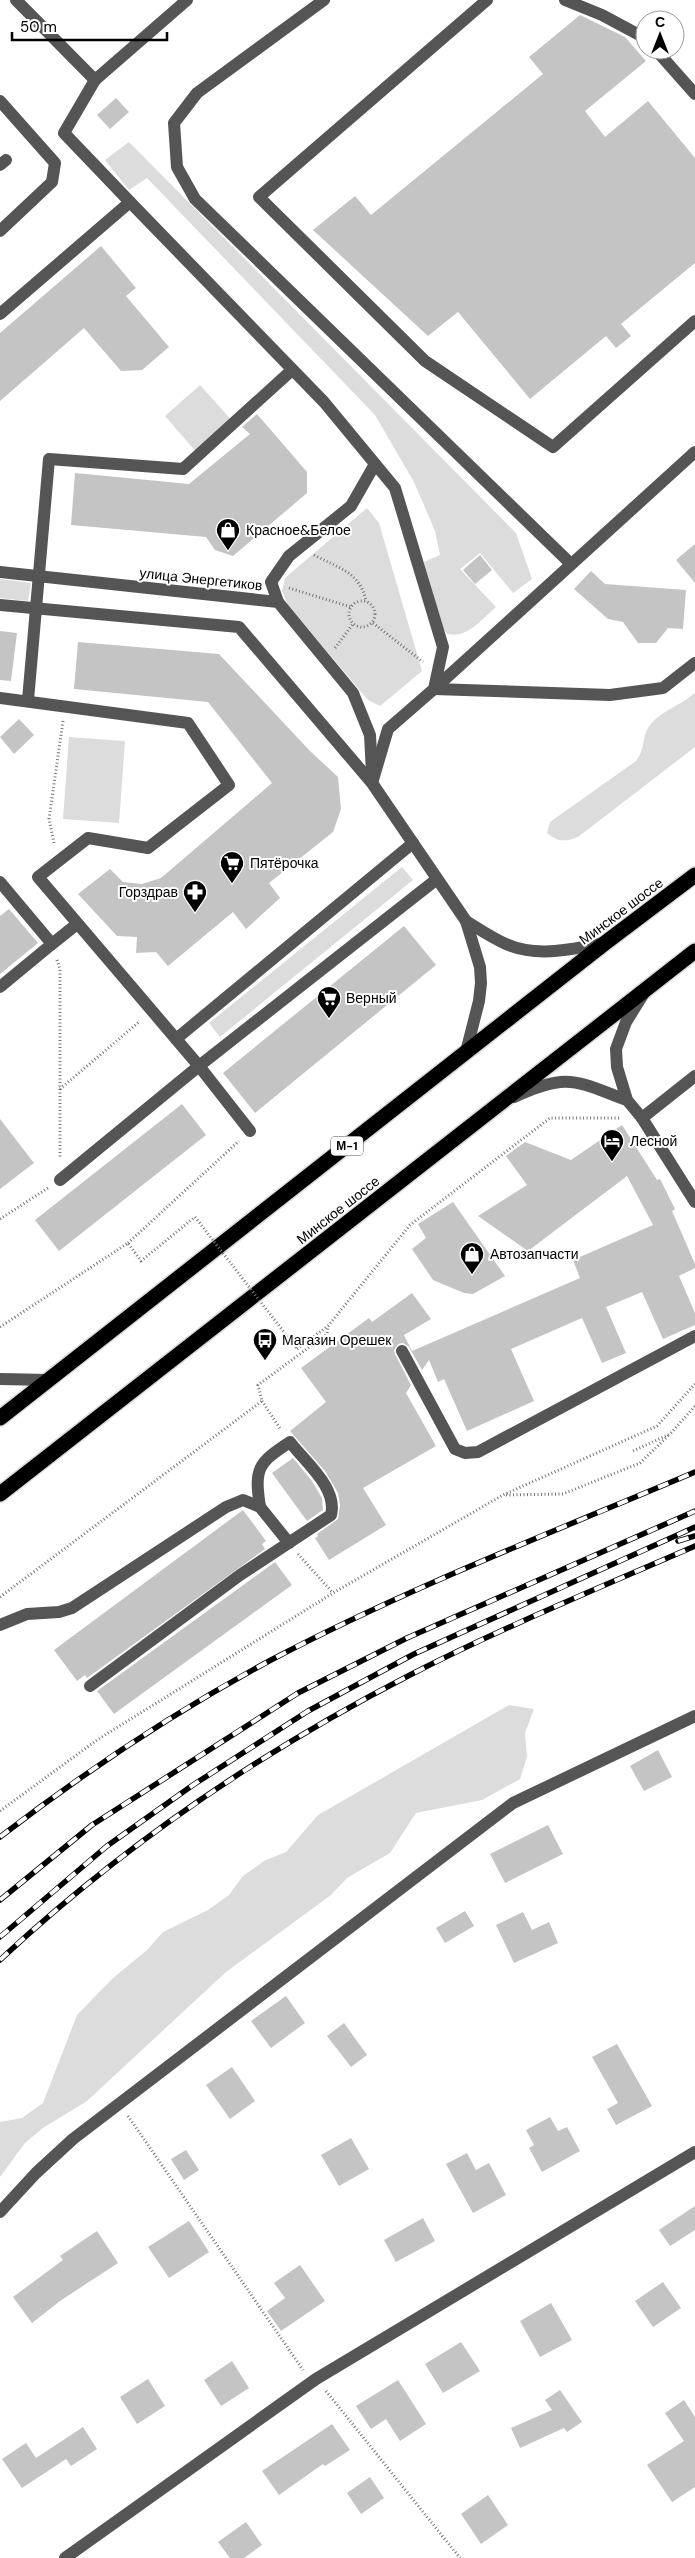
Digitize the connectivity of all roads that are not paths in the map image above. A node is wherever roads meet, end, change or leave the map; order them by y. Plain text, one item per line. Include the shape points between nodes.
1 (16, 0) edge
2 (187, 0) edge
3 (324, 0) edge
4 (487, 0) edge
5 (565, 0) edge
6 (635, 33) edge
7 (665, 60) edge
8 (95, 80) junction
9 (695, 93) edge
10 (0, 102) edge
11 (130, 202) junction
12 (0, 231) edge
13 (0, 314) edge
14 (695, 322) edge
15 (292, 370) junction
16 (695, 452) edge
17 (375, 464) junction
18 (570, 564) junction
19 (0, 572) edge
20 (38, 576) junction
21 (278, 602) junction
22 (0, 605) edge
23 (36, 609) junction
24 (695, 662) edge
25 (434, 689) junction
26 (0, 698) edge
27 (28, 700) junction
28 (372, 783) junction
29 (413, 843) junction
30 (695, 875) edge
31 (437, 879) junction
32 (0, 882) edge
33 (466, 922) junction
34 (76, 924) junction
35 (605, 943) junction
36 (52, 944) junction
37 (695, 951) edge
38 (0, 987) edge
39 (648, 987) junction
40 (176, 1039) junction
41 (466, 1052) junction
42 (199, 1066) junction
43 (695, 1076) edge
44 (627, 1100) junction
45 (503, 1103) junction
46 (642, 1118) junction
47 (250, 1130) road end
48 (60, 1180) road end
49 (695, 1202) edge
50 (695, 1336) edge
51 (402, 1351) dead end
52 (0, 1379) edge
53 (49, 1380) junction
54 (0, 1418) edge
55 (0, 1494) edge
56 (260, 1507) junction
57 (289, 1543) junction
58 (0, 1625) edge
59 (90, 1686) dead end
60 (695, 1716) edge
61 (695, 2152) edge
62 (0, 2212) edge
63 (65, 2558) edge

1 - 8 street
2 - 8 street
3 - 18 street via 197,93 174,123 177,166 195,199
4 - 14 street via 259,197 425,362 553,447
5 - 6 street
7 - 9 street
8 - 11 street via 64,133
10 - 12 street via 56,163 52,182
11 - 13 street
11 - 15 street
15 - 17 street via 324,402
15 - 20 street via 183,469 49,459
16 - 18 street
17 - 21 street via 351,506 289,556 271,582
17 - 25 street via 395,488 443,647
18 - 25 street
19 - 20 street, улица Энергетиков
20 - 21 street, улица Энергетиков
20 - 23 street
21 - 28 street, улица Энергетиков via 353,694 370,735
22 - 23 street
23 - 27 street
23 - 28 street via 239,627
24 - 25 street via 663,688 610,694
25 - 28 street via 388,729
26 - 27 street
27 - 34 street via 188,724 229,785 148,848 88,838 38,877
28 - 29 street
29 - 31 street
29 - 40 street
30 - 35 highway, Минское шоссе / М-1
31 - 33 street
31 - 42 street
32 - 36 street
33 - 35 street via 507,945 531,950 561,952
33 - 41 street via 480,967 481,983
34 - 36 street
34 - 40 street
35 - 41 highway, Минское шоссе / М-1
36 - 38 street
37 - 39 highway, Минское шоссе
39 - 44 street via 626,1022 616,1049 617,1067
39 - 45 highway, Минское шоссе
40 - 42 street
41 - 53 highway, Минское шоссе / М-1
42 - 47 street
42 - 48 street
43 - 46 street
44 - 45 street via 577,1082 552,1081
44 - 46 street
45 - 55 highway, Минское шоссе
46 - 49 street
50 - 51 street via 478,1452 455,1449
52 - 53 street
53 - 54 highway, Минское шоссе / М-1
56 - 57 street
56 - 57 street via 256,1482 264,1459 290,1442 330,1492 334,1505 331,1514
56 - 58 street via 243,1500 226,1507 72,1608 27,1614
57 - 59 street via 240,1575
60 - 62 street via 513,1803 119,2102 36,2173
61 - 63 street via 316,2379

